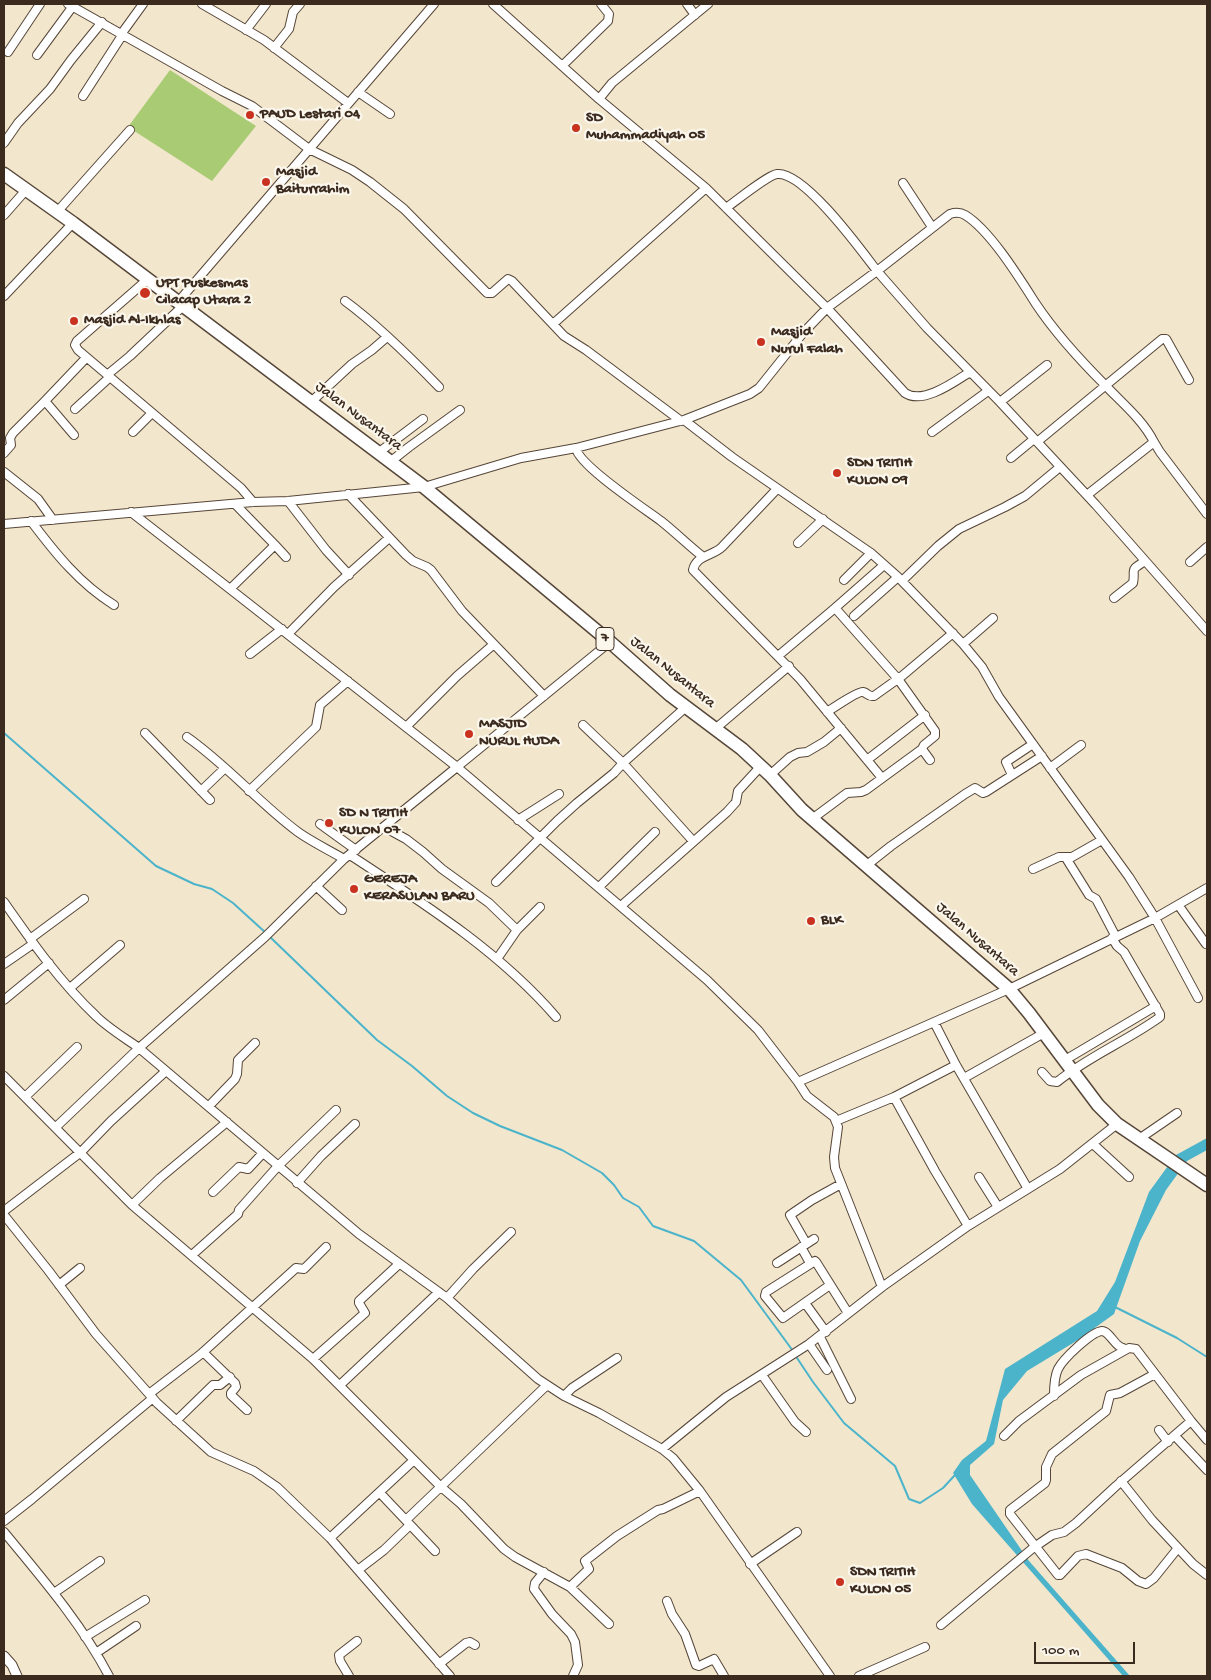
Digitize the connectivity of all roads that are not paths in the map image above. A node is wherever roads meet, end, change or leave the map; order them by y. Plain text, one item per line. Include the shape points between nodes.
1 (40, 4) edge
2 (143, 4) edge
3 (202, 4) edge
4 (266, 4) edge
5 (300, 4) edge
6 (434, 4) edge
7 (493, 4) edge
8 (601, 4) edge
9 (686, 4) edge
10 (708, 4) edge
11 (71, 5) edge
12 (695, 15) junction
13 (102, 22) junction
14 (246, 30) junction
15 (122, 34) junction
16 (274, 48) junction
17 (8, 52) dead end
18 (37, 55) dead end
19 (562, 66) junction
20 (358, 92) junction
21 (83, 96) dead end
22 (599, 99) junction
23 (348, 103) junction
24 (390, 114) dead end
25 (130, 130) dead end
26 (4, 143) edge
27 (309, 148) junction
28 (4, 174) edge
29 (903, 183) dead end
30 (706, 188) junction
31 (26, 190) junction
32 (726, 208) junction
33 (57, 212) junction
34 (4, 215) edge
35 (73, 223) junction
36 (932, 226) junction
37 (876, 271) junction
38 (148, 279) junction
39 (4, 296) edge
40 (345, 301) dead end
41 (181, 304) junction
42 (827, 308) junction
43 (553, 324) junction
44 (387, 337) junction
45 (86, 358) junction
46 (1047, 365) dead end
47 (970, 372) junction
48 (108, 376) junction
49 (1189, 380) dead end
50 (1105, 385) junction
51 (439, 387) dead end
52 (988, 391) junction
53 (45, 402) junction
54 (311, 402) junction
55 (1000, 402) junction
56 (74, 410) dead end
57 (460, 410) dead end
58 (152, 413) junction
59 (423, 418) dead end
60 (682, 420) junction
61 (133, 432) dead end
62 (932, 432) dead end
63 (74, 435) dead end
64 (1035, 441) junction
65 (1154, 442) junction
66 (576, 448) junction
67 (4, 453) edge
68 (378, 453) junction
69 (1011, 458) dead end
70 (390, 462) junction
71 (1060, 467) junction
72 (4, 472) edge
73 (424, 487) junction
74 (777, 489) junction
75 (348, 494) junction
76 (1087, 495) junction
77 (288, 501) junction
78 (253, 502) junction
79 (235, 504) junction
80 (131, 512) junction
81 (1207, 514) edge
82 (823, 519) junction
83 (53, 520) junction
84 (31, 522) junction
85 (4, 524) edge
86 (389, 538) junction
87 (798, 543) dead end
88 (275, 545) junction
89 (1207, 547) edge
90 (871, 553) junction
91 (702, 556) junction
92 (286, 557) dead end
93 (1145, 561) junction
94 (1190, 562) dead end
95 (884, 565) junction
96 (348, 575) junction
97 (900, 579) junction
98 (844, 580) dead end
99 (230, 588) junction
100 (1114, 598) dead end
101 (114, 605) dead end
102 (835, 608) junction
103 (854, 616) dead end
104 (993, 618) dead end
105 (285, 631) junction
106 (1207, 631) edge
107 (953, 633) junction
108 (610, 642) junction
109 (494, 644) junction
110 (963, 644) junction
111 (250, 654) dead end
112 (778, 656) junction
113 (789, 666) junction
114 (898, 679) junction
115 (348, 680) junction
116 (544, 696) junction
117 (686, 707) junction
118 (827, 712) junction
119 (925, 715) junction
120 (583, 725) dead end
121 (406, 726) junction
122 (841, 728) junction
123 (716, 729) junction
124 (145, 733) dead end
125 (188, 737) dead end
126 (1033, 744) junction
127 (1081, 745) dead end
128 (922, 749) junction
129 (1042, 756) junction
130 (867, 760) junction
131 (930, 760) dead end
132 (623, 763) junction
133 (457, 767) junction
134 (225, 768) junction
135 (1050, 768) junction
136 (766, 771) junction
137 (1012, 775) junction
138 (882, 778) junction
139 (201, 791) junction
140 (249, 791) junction
141 (559, 794) dead end
142 (210, 800) dead end
143 (812, 819) junction
144 (518, 820) junction
145 (320, 824) dead end
146 (384, 827) junction
147 (655, 832) dead end
148 (540, 838) junction
149 (1102, 840) junction
150 (694, 841) junction
151 (350, 855) junction
152 (1066, 858) junction
153 (867, 866) junction
154 (1033, 869) dead end
155 (496, 882) dead end
156 (316, 886) junction
157 (599, 887) junction
158 (1207, 888) edge
159 (84, 899) dead end
160 (4, 902) edge
161 (621, 906) junction
162 (1179, 906) junction
163 (540, 907) dead end
164 (342, 910) dead end
165 (1155, 918) junction
166 (517, 930) junction
167 (1114, 938) junction
168 (32, 941) junction
169 (1206, 944) edge
170 (120, 945) dead end
171 (497, 958) junction
172 (4, 964) edge
173 (49, 964) junction
174 (70, 988) junction
175 (1009, 989) junction
176 (1198, 998) dead end
177 (4, 1000) edge
178 (1156, 1006) junction
179 (556, 1018) dead end
180 (934, 1022) junction
181 (1044, 1033) junction
182 (256, 1043) dead end
183 (77, 1047) dead end
184 (139, 1048) junction
185 (956, 1065) junction
186 (1068, 1065) junction
187 (166, 1071) junction
188 (1042, 1072) dead end
189 (4, 1076) edge
190 (964, 1078) junction
191 (798, 1082) junction
192 (25, 1096) junction
193 (894, 1097) junction
194 (209, 1106) junction
195 (336, 1110) dead end
196 (1177, 1113) dead end
197 (836, 1121) junction
198 (227, 1122) junction
199 (355, 1124) dead end
200 (1117, 1124) junction
201 (56, 1127) junction
202 (1139, 1139) junction
203 (1093, 1144) junction
204 (81, 1152) junction
205 (263, 1153) junction
206 (278, 1166) junction
207 (979, 1177) dead end
208 (1129, 1177) dead end
209 (297, 1183) junction
210 (840, 1184) junction
211 (1207, 1185) edge
212 (1028, 1189) junction
213 (213, 1192) dead end
214 (132, 1204) junction
215 (998, 1207) junction
216 (4, 1211) edge
217 (4, 1215) edge
218 (968, 1226) junction
219 (511, 1232) dead end
220 (807, 1243) junction
221 (326, 1247) dead end
222 (192, 1255) junction
223 (778, 1263) dead end
224 (810, 1263) junction
225 (399, 1264) junction
226 (80, 1268) dead end
227 (830, 1284) junction
228 (59, 1285) junction
229 (882, 1287) junction
230 (439, 1292) junction
231 (447, 1298) junction
232 (805, 1303) junction
233 (252, 1306) junction
234 (848, 1313) junction
235 (823, 1335) junction
236 (810, 1344) junction
237 (1126, 1349) junction
238 (203, 1352) junction
239 (617, 1358) dead end
240 (313, 1359) junction
241 (827, 1370) dead end
242 (762, 1374) junction
243 (1155, 1374) junction
244 (230, 1377) junction
245 (340, 1385) junction
246 (546, 1386) junction
247 (151, 1396) junction
248 (564, 1396) junction
249 (1054, 1396) junction
250 (852, 1399) dead end
251 (247, 1410) dead end
252 (176, 1421) junction
253 (1191, 1421) junction
254 (1159, 1430) dead end
255 (806, 1432) dead end
256 (1004, 1436) dead end
257 (1175, 1436) junction
258 (1207, 1440) edge
259 (1168, 1442) junction
260 (662, 1449) junction
261 (414, 1460) junction
262 (1207, 1470) edge
263 (1121, 1481) junction
264 (440, 1486) junction
265 (700, 1491) junction
266 (380, 1493) junction
267 (4, 1521) edge
268 (408, 1523) junction
269 (4, 1532) edge
270 (797, 1532) dead end
271 (330, 1538) junction
272 (1034, 1547) junction
273 (1178, 1548) junction
274 (435, 1551) dead end
275 (100, 1561) dead end
276 (750, 1564) junction
277 (358, 1570) junction
278 (544, 1572) junction
279 (1207, 1575) edge
280 (570, 1587) junction
281 (54, 1593) junction
282 (145, 1600) dead end
283 (666, 1601) dead end
284 (609, 1624) dead end
285 (941, 1625) dead end
286 (136, 1626) dead end
287 (84, 1637) junction
288 (357, 1640) dead end
289 (475, 1645) dead end
290 (925, 1646) dead end
291 (96, 1653) junction
292 (4, 1656) edge
293 (439, 1664) junction
294 (17, 1676) edge
295 (109, 1676) edge
296 (349, 1676) edge
297 (450, 1676) edge
298 (573, 1676) edge
299 (724, 1676) edge
300 (830, 1676) edge
301 (859, 1676) edge

1 - 17 street
2 - 15 street
3 - 14 street
4 - 14 street
5 - 16 street via 293,12 289,29
6 - 20 street
7 - 19 street
8 - 19 street via 609,14 608,21
9 - 12 street
10 - 12 street
11 - 13 street
11 - 18 street
12 - 22 street via 612,83
13 - 15 street
13 - 26 street
14 - 16 street
15 - 21 street
15 - 27 street via 252,106
16 - 23 street
19 - 22 street
20 - 23 street
20 - 24 street
22 - 30 street
23 - 27 street
25 - 33 street
27 - 41 street
27 - 43 street via 352,170 384,192 487,293 492,293 508,279 512,280
28 - 31 highway, Jalan Nusantara / 7
29 - 36 street
30 - 32 street
30 - 43 street
31 - 33 highway, Jalan Nusantara / 7
31 - 34 street
32 - 37 street via 773,175 785,174 837,219
32 - 42 street
33 - 35 highway, Jalan Nusantara / 7
35 - 38 highway, Jalan Nusantara / 7
35 - 39 street
36 - 37 street
36 - 50 street via 956,212 973,221 994,244 1058,335
37 - 42 street
37 - 47 street
38 - 41 highway, Jalan Nusantara / 7
38 - 45 street via 77,341 78,350
40 - 44 street
41 - 48 street
41 - 54 highway, Jalan Nusantara / 7
42 - 47 street via 909,396 930,393
42 - 60 street via 759,388
43 - 60 street via 568,339
44 - 51 street
44 - 54 street
45 - 48 street
45 - 53 street
46 - 55 street
47 - 52 street
48 - 56 street
48 - 58 street
49 - 50 street via 1164,338
50 - 64 street
50 - 65 street via 1135,415
52 - 55 street
52 - 62 street
53 - 63 street
53 - 67 street via 13,433 11,445
54 - 68 highway, Jalan Nusantara / 7
55 - 64 street
57 - 70 street
58 - 61 street
58 - 78 street via 241,488
59 - 68 street
60 - 66 street
60 - 74 street
64 - 69 street
64 - 71 street
65 - 76 street
65 - 81 street
66 - 73 street via 521,458
66 - 91 street via 589,467
68 - 70 highway, Jalan Nusantara / 7
70 - 73 highway, Jalan Nusantara / 7
71 - 76 street
71 - 97 street via 1025,496 959,529
72 - 83 street via 38,500
73 - 75 street
73 - 108 highway, Jalan Nusantara / 7
74 - 82 street
74 - 91 street via 718,550
75 - 77 street
75 - 86 street
76 - 93 street
77 - 78 street
77 - 96 street
78 - 79 street
79 - 80 street
79 - 88 street
80 - 83 street
80 - 99 street
82 - 87 street
82 - 90 street
83 - 84 street
84 - 85 street
84 - 101 street via 63,562
86 - 96 street
86 - 109 street via 413,561 431,570
88 - 92 street
88 - 99 street
89 - 94 street
90 - 95 street
90 - 98 street
91 - 112 street via 693,570
93 - 100 street via 1134,569 1133,583
93 - 106 street
95 - 97 street
95 - 102 street
96 - 105 street
97 - 103 street
97 - 107 street
99 - 105 street
102 - 112 street
102 - 114 street
104 - 110 street
105 - 111 street
105 - 115 street
107 - 110 street
107 - 114 street
108 - 116 street
108 - 117 highway, Jalan Nusantara / 7
109 - 116 street
109 - 121 street
110 - 126 street
112 - 113 street
113 - 118 street
113 - 123 street
114 - 118 street via 874,696 860,692
114 - 119 street
115 - 121 street
115 - 140 street via 320,705 316,726
116 - 133 street
117 - 123 highway, Jalan Nusantara / 7
117 - 132 street
118 - 122 street
119 - 128 street via 935,736
119 - 130 street
120 - 132 street
121 - 133 street
122 - 130 street
122 - 136 street via 808,752 798,753
123 - 136 highway, Jalan Nusantara / 7
124 - 139 street
125 - 134 street
126 - 129 street
126 - 137 street via 1006,762
127 - 135 street
128 - 131 street
128 - 138 street
129 - 135 street
129 - 137 street
130 - 138 street
132 - 148 street
132 - 150 street
133 - 144 street
133 - 146 street
134 - 139 street
134 - 140 street
135 - 149 street
136 - 143 highway, Jalan Nusantara / 7
136 - 150 street via 738,791 735,804
137 - 153 street via 984,793 975,788 965,794
138 - 143 street via 861,792 847,794
139 - 142 street
140 - 151 street via 299,832
141 - 144 street
143 - 153 highway, Jalan Nusantara / 7
144 - 148 street
145 - 151 street
146 - 151 street
146 - 166 street via 406,839 442,870 489,903
147 - 157 street
148 - 155 street
148 - 157 street
149 - 152 street
149 - 165 street
150 - 161 street
151 - 156 street
151 - 171 street
152 - 154 street via 1063,856
152 - 167 street via 1089,896 1096,899
153 - 175 highway, Jalan Nusantara / 7
156 - 164 street
156 - 184 street via 268,934
157 - 161 street
158 - 162 street
159 - 168 street
160 - 168 street
161 - 191 street via 707,980 758,1030
162 - 165 street
162 - 169 street
163 - 166 street
165 - 167 street
165 - 176 street
166 - 171 street
167 - 175 street
167 - 178 street
168 - 172 street
168 - 173 street
170 - 174 street
171 - 179 street via 535,992
173 - 174 street
173 - 177 street
174 - 184 street via 97,1017
175 - 180 street
175 - 181 highway, Jalan Nusantara / 7
178 - 186 street
178 - 186 street via 1161,1015 1159,1018
180 - 185 street
180 - 191 street
181 - 186 highway, Jalan Nusantara / 7
181 - 190 street
182 - 194 street via 238,1060 234,1079
183 - 192 street
184 - 187 street
184 - 201 street
185 - 190 street
185 - 193 street
186 - 188 street via 1054,1082
186 - 200 highway, Jalan Nusantara / 7
187 - 194 street
187 - 204 street
189 - 192 street
190 - 212 street
191 - 197 street via 806,1096
192 - 201 street
193 - 197 street
193 - 218 street
194 - 198 street
195 - 206 street
196 - 202 street
197 - 210 street via 838,1133 834,1157
198 - 205 street
198 - 214 street
199 - 209 street
200 - 202 highway, Jalan Nusantara / 7
200 - 203 street
201 - 204 street
202 - 211 highway, Jalan Nusantara / 7
203 - 208 street
203 - 212 street
204 - 214 street
204 - 216 street
205 - 206 street
205 - 213 street via 248,1169 239,1166
206 - 209 street
206 - 222 street via 238,1214
207 - 215 street
209 - 225 street
210 - 220 street via 790,1215
210 - 229 street
212 - 215 street
214 - 222 street
215 - 218 street
217 - 228 street
218 - 229 street
219 - 231 street
220 - 223 street
220 - 224 street
221 - 233 street via 304,1268 296,1268
222 - 233 street
224 - 227 street via 816,1262
224 - 232 street via 765,1293 781,1318
225 - 230 street
225 - 240 street via 359,1302 365,1313
226 - 228 street
227 - 232 street
227 - 234 street
228 - 247 street via 96,1334
229 - 234 street
230 - 231 street
230 - 245 street
231 - 246 street
232 - 235 street
233 - 238 street
233 - 240 street
234 - 235 street
235 - 236 street
235 - 250 street
236 - 241 street
236 - 242 street
237 - 243 street via 1136,1349
237 - 249 street via 1081,1375
237 - 249 street via 1105,1332 1096,1333 1062,1361 1056,1374
238 - 244 street
238 - 247 street
239 - 248 street
240 - 245 street
242 - 255 street via 795,1422
242 - 260 street via 726,1397
243 - 253 street
243 - 272 street via 1110,1395 1106,1411 1052,1454 1046,1467 1045,1484 1010,1510 1013,1520
244 - 251 street via 236,1385 231,1395
244 - 252 street via 220,1385 213,1385
245 - 261 street
246 - 248 street
246 - 264 street
247 - 252 street
247 - 267 street
248 - 260 street
249 - 256 street
252 - 271 street via 211,1452 254,1471 277,1487
253 - 257 street
253 - 258 street
254 - 259 street
257 - 259 street
257 - 262 street
259 - 263 street
260 - 265 street
261 - 264 street
261 - 266 street
263 - 272 street via 1076,1523
263 - 273 street
264 - 268 street
264 - 278 street via 504,1549
265 - 276 street
265 - 280 street via 658,1510 617,1536 585,1561 588,1570
266 - 268 street
266 - 271 street
268 - 274 street
268 - 277 street via 384,1550
269 - 281 street
270 - 276 street
271 - 277 street
272 - 273 street via 1058,1575 1078,1556 1086,1554 1122,1568 1146,1584
272 - 285 street
273 - 279 street
275 - 281 street
276 - 300 street
277 - 293 street
278 - 280 street
278 - 298 street via 535,1583 534,1590 575,1642 578,1665
280 - 284 street
281 - 287 street
282 - 287 street
283 - 299 street via 685,1634 696,1665 714,1659
286 - 291 street
287 - 291 street
288 - 296 street via 339,1655
289 - 293 street via 466,1643
290 - 301 street
291 - 295 street
292 - 294 street
293 - 297 street

